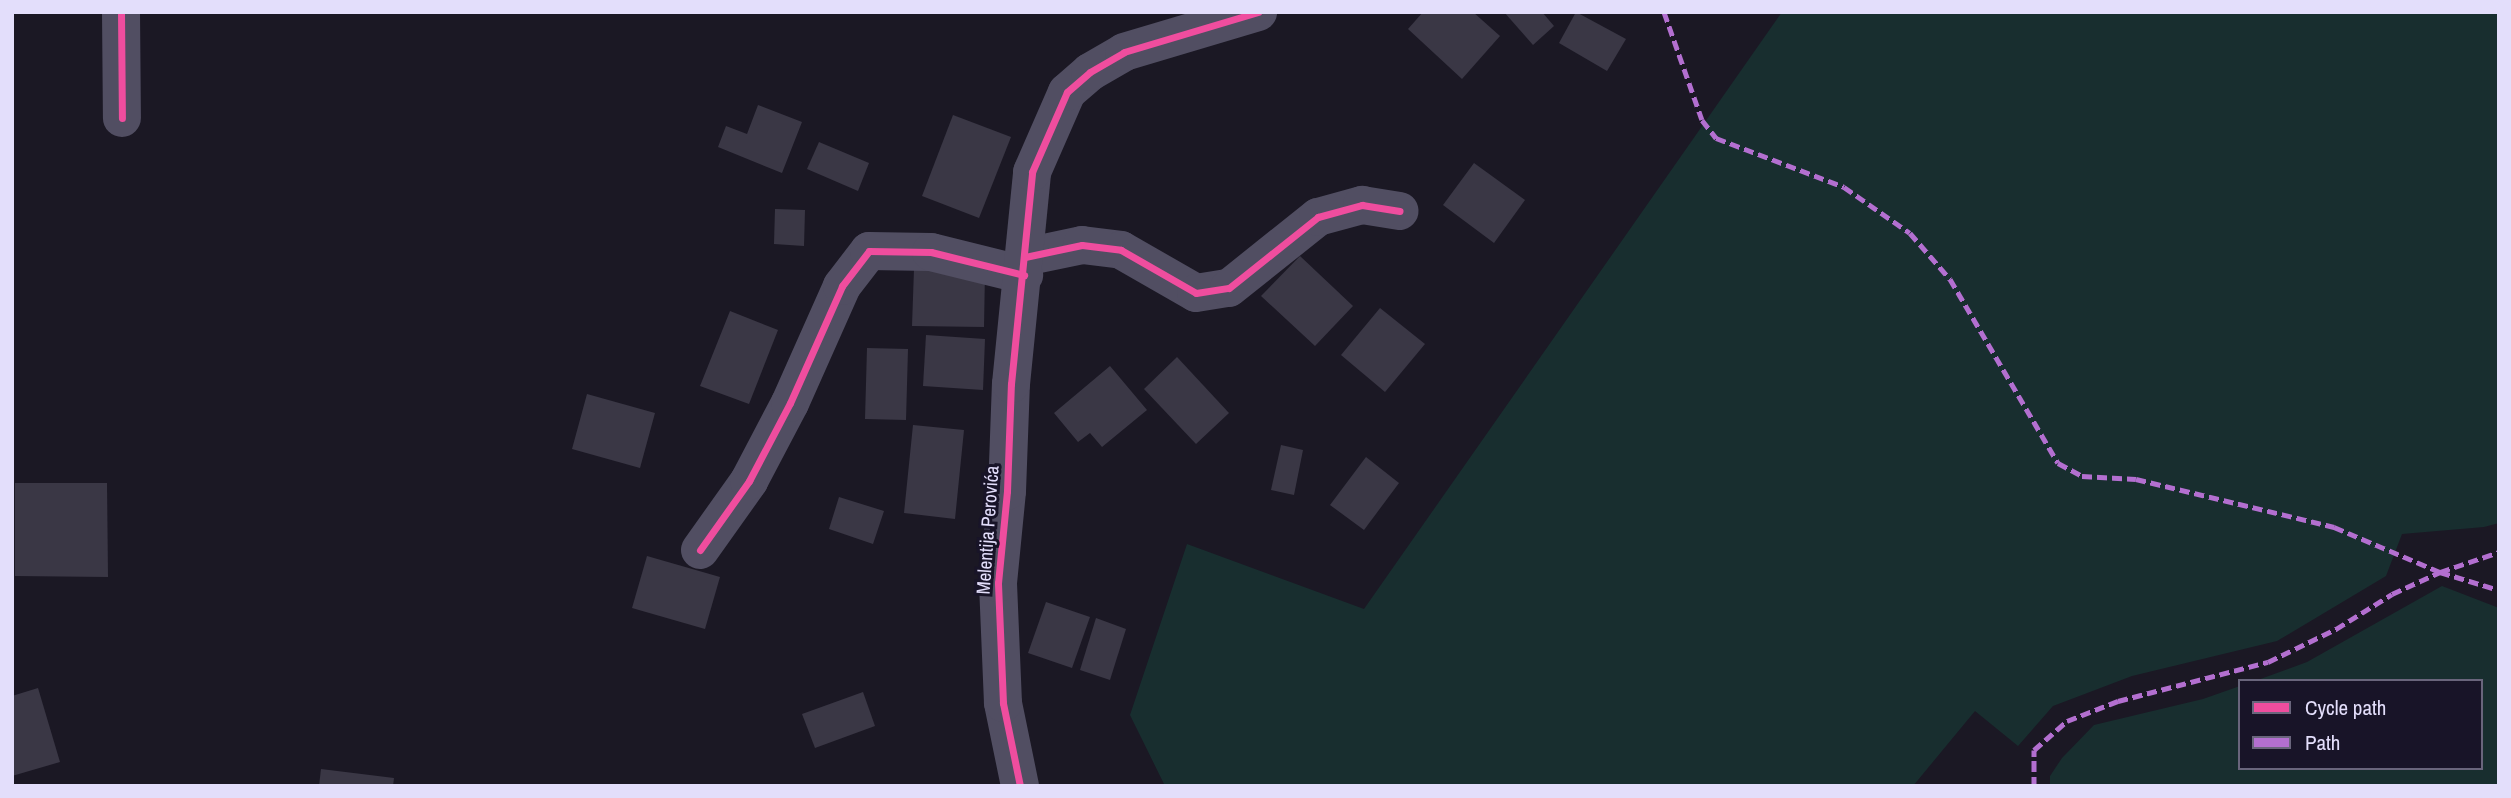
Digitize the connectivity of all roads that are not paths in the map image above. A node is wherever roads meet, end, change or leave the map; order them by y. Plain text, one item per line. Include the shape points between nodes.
1 (121, 12) edge
2 (1258, 12) edge
3 (122, 118) dead end
4 (1400, 211) dead end
5 (1025, 266) junction
6 (700, 551) dead end
7 (1020, 786) edge

1 - 3 street
2 - 5 street, Melentija Perovića via 1124,52 1067,92 1032,172
4 - 5 street via 1362,205 1318,217 1229,288 1196,293 1121,250 1082,245
5 - 6 street via 930,252 869,251 842,286 749,481
5 - 7 street, Melentija Perovića via 1011,384 998,583 1003,703

